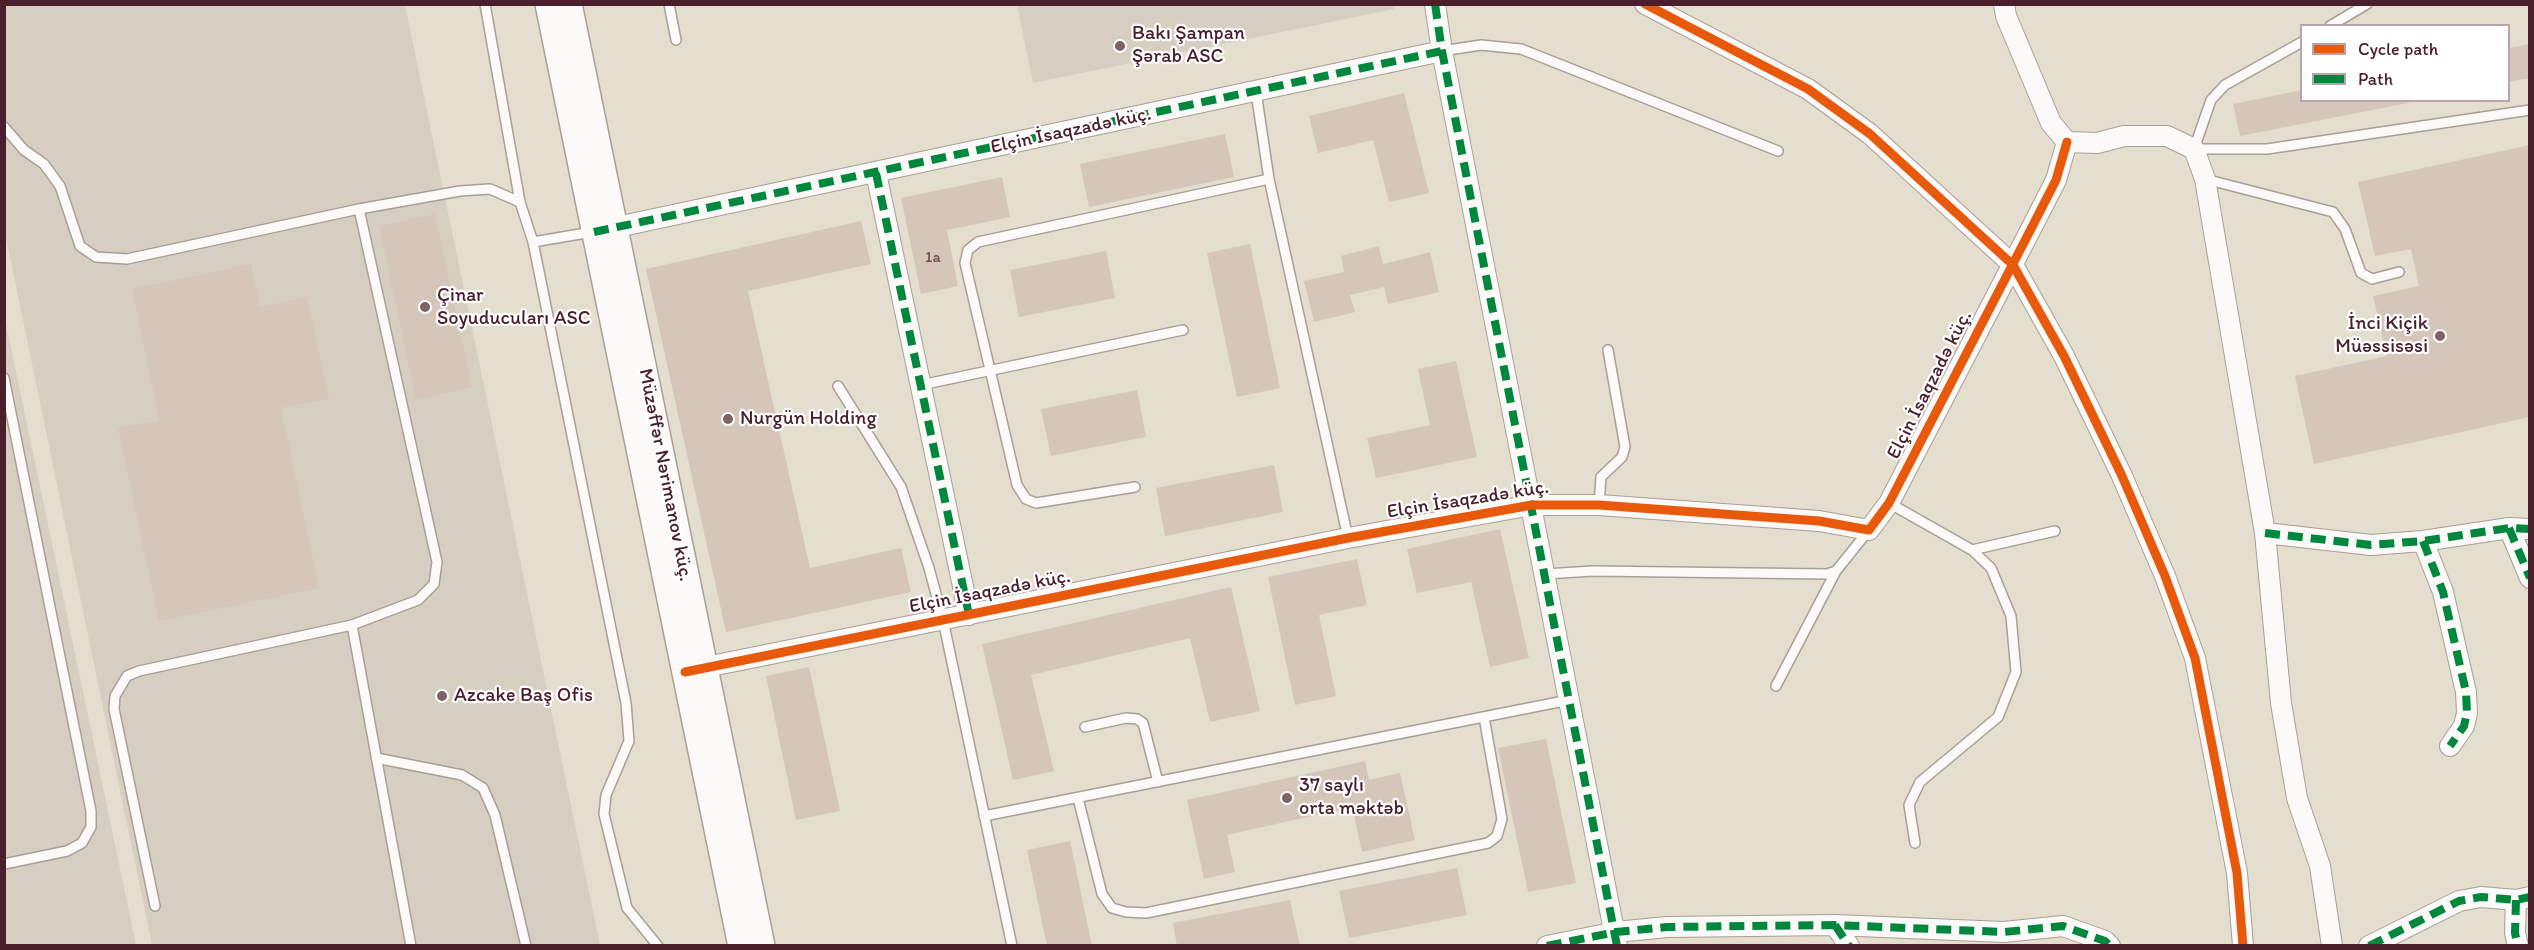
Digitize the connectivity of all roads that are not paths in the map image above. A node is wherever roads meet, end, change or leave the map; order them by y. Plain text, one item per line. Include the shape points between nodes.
1 (485, 4) edge
2 (549, 4) edge
3 (568, 4) edge
4 (669, 4) edge
5 (1436, 4) edge
6 (1645, 4) edge
7 (2004, 4) edge
8 (2367, 4) edge
9 (2333, 24) edge
10 (676, 40) dead end
11 (2300, 43) edge
12 (1442, 51) junction
13 (1256, 92) junction
14 (2529, 110) edge
15 (4, 127) edge
16 (2067, 142) junction
17 (2194, 149) junction
18 (1778, 151) dead end
19 (876, 173) junction
20 (1269, 178) junction
21 (2205, 179) junction
22 (520, 202) junction
23 (359, 209) junction
24 (604, 230) junction
25 (533, 242) junction
26 (2013, 265) junction
27 (2399, 272) dead end
28 (1183, 330) dead end
29 (1608, 350) dead end
30 (991, 372) junction
31 (4, 378) edge
32 (921, 385) junction
33 (838, 386) dead end
34 (1135, 487) dead end
35 (1889, 504) junction
36 (1532, 505) junction
37 (1599, 505) junction
38 (2509, 528) junction
39 (2529, 529) edge
40 (1869, 530) junction
41 (2055, 531) dead end
42 (2265, 534) junction
43 (1348, 538) junction
44 (2423, 541) junction
45 (1972, 550) junction
46 (1836, 571) junction
47 (1545, 574) junction
48 (2529, 578) edge
49 (969, 615) junction
50 (943, 620) junction
51 (352, 625) junction
52 (694, 669) junction
53 (1776, 686) dead end
54 (1569, 700) junction
55 (1484, 717) junction
56 (1085, 727) dead end
57 (2450, 746) dead end
58 (376, 758) junction
59 (1158, 782) junction
60 (1078, 798) junction
61 (984, 816) junction
62 (1915, 843) dead end
63 (4, 864) edge
64 (2523, 899) edge
65 (155, 906) dead end
66 (1836, 925) junction
67 (1616, 939) edge
68 (411, 945) edge
69 (526, 945) edge
70 (658, 945) edge
71 (741, 945) edge
72 (761, 945) edge
73 (1012, 945) edge
74 (1547, 945) edge
75 (1849, 945) edge
76 (2110, 945) edge
77 (2242, 945) edge
78 (2332, 945) edge
79 (2369, 945) edge
80 (2518, 945) edge

1 - 22 lane
2 - 24 main road
3 - 24 main road
4 - 10 lane
5 - 12 street
6 - 26 street via 1808,89 1870,134
7 - 16 street via 2051,123
8 - 9 lane
11 - 17 lane via 2225,85 2211,100
12 - 13 street, Elçin İsaqzadə küç.
12 - 18 lane via 1481,45 1521,49
12 - 36 street
13 - 19 street, Elçin İsaqzadə küç.
13 - 20 lane
14 - 17 lane via 2267,149
15 - 23 lane via 24,150 44,164 60,186 80,246 96,257 127,259
16 - 17 street via 2167,136
16 - 26 street, Elçin İsaqzadə küç. via 2056,180
17 - 21 street
19 - 24 street, Elçin İsaqzadə küç.
19 - 32 street
20 - 30 lane via 978,242 968,250 965,263
20 - 43 lane
21 - 27 lane via 2333,212 2345,228 2361,273 2372,279
21 - 42 street
22 - 23 lane via 490,189
22 - 25 lane
23 - 51 lane via 437,562 434,584 418,600
24 - 25 lane
24 - 52 main road
25 - 70 lane via 626,704 629,741 606,795 604,814 627,908
26 - 35 street, Elçin İsaqzadə küç.
26 - 77 street via 2064,356 2122,476 2196,658 2237,873
28 - 30 lane
29 - 37 lane via 1624,447 1622,457 1601,477
30 - 32 lane
30 - 34 lane via 1017,485 1026,499 1036,503
31 - 63 lane via 91,811 91,827 82,843 67,851
32 - 49 street
33 - 50 lane via 901,487
35 - 40 street, Elçin İsaqzadə küç.
35 - 45 lane
36 - 37 street, Elçin İsaqzadə küç.
36 - 43 street, Elçin İsaqzadə küç.
36 - 47 street
37 - 40 street, Elçin İsaqzadə küç. via 1819,521
38 - 39 street
38 - 44 street
38 - 48 street
40 - 46 lane
41 - 45 lane
42 - 44 street via 2371,545
42 - 78 street via 2291,762 2297,798 2320,866
43 - 49 street, Elçin İsaqzadə küç.
44 - 57 street via 2443,592 2466,692 2464,726
45 - 62 lane via 1991,568 2011,616 2016,672 1998,717 1920,782 1910,805
46 - 47 lane via 1817,575 1593,571
46 - 53 lane
47 - 54 street
49 - 50 street, Elçin İsaqzadə küç.
50 - 52 street, Elçin İsaqzadə küç.
50 - 61 lane
51 - 58 lane
51 - 65 lane via 139,671 121,683 114,709
52 - 71 main road
52 - 72 main road
54 - 55 lane
54 - 67 street
55 - 59 lane
55 - 60 lane via 1502,819 1497,836 1488,843 1158,911 1126,912 1112,908 1102,894
56 - 59 lane via 1126,718 1143,723
58 - 68 lane
58 - 69 lane via 462,775 483,788 495,815
59 - 60 lane
60 - 61 lane
61 - 73 lane
64 - 79 street via 2481,897 2459,901
64 - 80 street via 2515,933
66 - 67 street via 1667,927
66 - 75 street
66 - 76 street via 2004,932 2063,926
67 - 74 street

